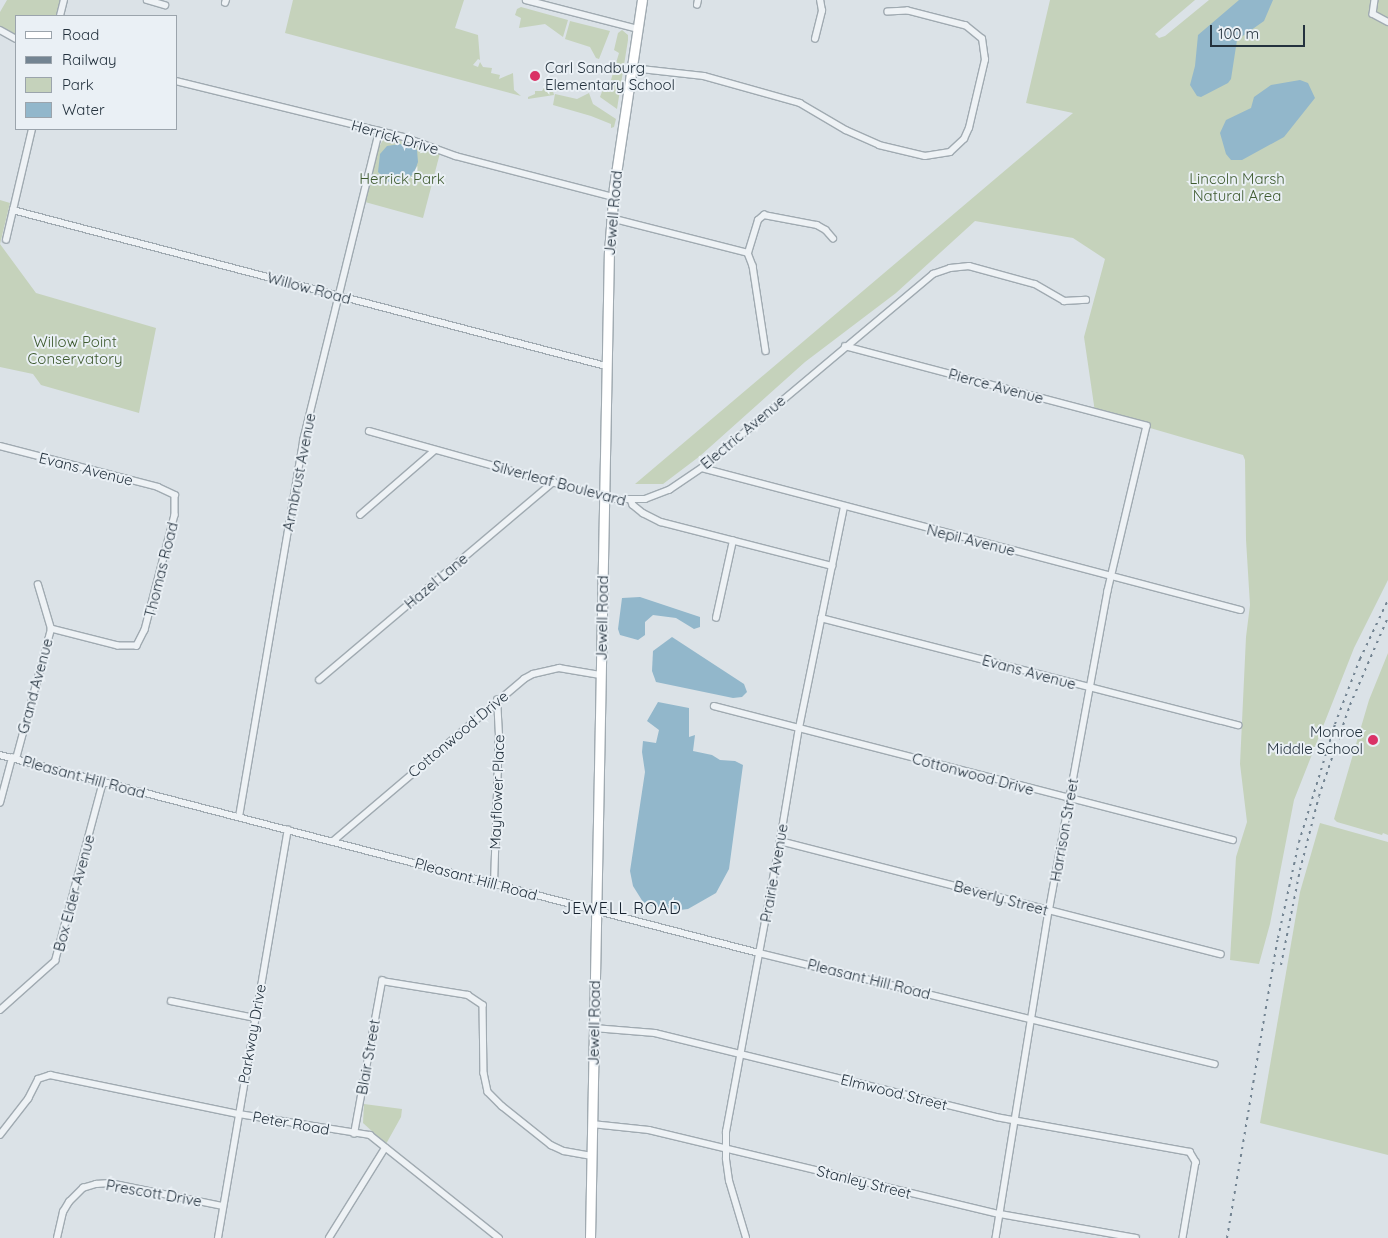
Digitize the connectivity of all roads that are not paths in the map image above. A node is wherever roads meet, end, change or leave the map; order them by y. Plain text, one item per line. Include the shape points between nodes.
1 (64, 0) edge
2 (147, 0) edge
3 (526, 0) edge
4 (642, 0) edge
5 (820, 0) edge
6 (1375, 0) edge
7 (165, 5) dead end
8 (888, 12) dead end
9 (60, 15) edge
10 (1388, 22) edge
11 (638, 29) junction
12 (0, 30) edge
13 (15, 38) edge
14 (815, 39) dead end
15 (632, 68) junction
16 (178, 81) edge
17 (32, 130) edge
18 (379, 131) junction
19 (613, 196) junction
20 (12, 210) junction
21 (611, 218) junction
22 (833, 238) dead end
23 (6, 240) dead end
24 (748, 253) junction
25 (338, 296) junction
26 (1086, 300) dead end
27 (845, 346) junction
28 (766, 350) dead end
29 (606, 366) junction
30 (1147, 426) joint
31 (369, 431) dead end
32 (0, 446) edge
33 (434, 451) junction
34 (702, 468) junction
35 (553, 482) junction
36 (172, 494) joint
37 (604, 497) junction
38 (631, 500) junction
39 (844, 507) junction
40 (360, 514) dead end
41 (733, 541) junction
42 (832, 566) junction
43 (1111, 575) junction
44 (38, 585) dead end
45 (1241, 610) dead end
46 (716, 618) dead end
47 (821, 618) junction
48 (51, 629) junction
49 (601, 675) junction
50 (318, 680) dead end
51 (1090, 688) junction
52 (497, 700) junction
53 (714, 706) dead end
54 (1238, 725) dead end
55 (799, 728) junction
56 (0, 755) edge
57 (14, 759) junction
58 (103, 782) junction
59 (1070, 799) junction
60 (0, 804) edge
61 (239, 817) junction
62 (288, 830) junction
63 (1233, 840) dead end
64 (780, 841) junction
65 (332, 842) junction
66 (494, 884) junction
67 (596, 910) junction
68 (1049, 911) junction
69 (759, 953) junction
70 (1221, 954) dead end
71 (171, 1001) dead end
72 (0, 1010) edge
73 (255, 1018) junction
74 (1031, 1019) junction
75 (594, 1028) junction
76 (740, 1054) junction
77 (1215, 1064) dead end
78 (239, 1114) junction
79 (1014, 1120) junction
80 (592, 1124) junction
81 (354, 1134) junction
82 (0, 1135) edge
83 (385, 1148) junction
84 (725, 1148) junction
85 (592, 1156) junction
86 (223, 1206) junction
87 (1000, 1214) junction
88 (57, 1238) edge
89 (218, 1238) edge
90 (329, 1238) edge
91 (499, 1238) edge
92 (590, 1238) edge
93 (746, 1238) edge
94 (996, 1238) edge
95 (1136, 1238) edge
96 (1184, 1238) edge

1 - 9 street
2 - 7 street
3 - 11 street
4 - 11 street, Jewell Road
5 - 14 street via 822,11
6 - 10 street via 1373,14
8 - 15 street via 908,11 966,26 982,39 985,60 969,128 964,139 950,152 925,156 870,142 800,103 704,76
11 - 15 street, Jewell Road
12 - 13 street
15 - 19 street, Jewell Road
16 - 18 street, Herrick Drive
17 - 20 street
18 - 19 street, Herrick Drive via 456,156
18 - 25 street, Armbrust Avenue
19 - 21 street, Jewell Road
20 - 23 street
20 - 25 street, Willow Road
21 - 24 street
21 - 29 street, Jewell Road
22 - 24 street via 817,226 764,215 758,220
24 - 28 street via 753,266
25 - 29 street, Willow Road
25 - 61 street, Armbrust Avenue via 303,441
26 - 27 street, Electric Avenue via 1064,301 1041,286 969,266 950,268 933,274
27 - 30 street, Pierce Avenue
27 - 34 street, Electric Avenue
29 - 37 street, Jewell Road
30 - 43 street, Harrison Street
31 - 33 street, Silverleaf Boulevard
32 - 36 street, Evans Avenue via 158,487
33 - 35 street, Silverleaf Boulevard
33 - 40 street
34 - 38 street, Electric Avenue via 661,494
34 - 39 street, Nepil Avenue
35 - 37 street, Silverleaf Boulevard
35 - 50 street, Hazel Lane
36 - 48 street, Thomas Road via 175,496 175,515 145,630 137,646 118,646
37 - 38 street, Silverleaf Boulevard
37 - 49 street, Jewell Road
38 - 41 street, Silverleaf Boulevard via 651,518
39 - 42 street, Prairie Avenue
39 - 43 street, Nepil Avenue
41 - 42 street, Silverleaf Boulevard
41 - 46 street
42 - 47 street, Prairie Avenue
43 - 45 street, Nepil Avenue
43 - 51 street, Harrison Street
44 - 48 street, Grand Avenue
47 - 51 street, Evans Avenue
47 - 55 street, Prairie Avenue
48 - 57 street, Grand Avenue
49 - 52 street, Cottonwood Drive via 566,668 547,670 524,678
49 - 67 street, Jewell Road
51 - 54 street, Evans Avenue
51 - 59 street, Harrison Street
52 - 65 street, Cottonwood Drive
52 - 66 street, Mayflower Place
53 - 55 street, Cottonwood Drive
55 - 59 street, Cottonwood Drive
55 - 64 street, Prairie Avenue
56 - 57 street, Pleasant Hill Road
57 - 58 street, Pleasant Hill Road
57 - 60 street, Grand Avenue
58 - 61 street, Pleasant Hill Road
58 - 72 street, Box Elder Avenue via 55,961
59 - 63 street, Cottonwood Drive
59 - 68 street, Harrison Street
61 - 62 street, Pleasant Hill Road
62 - 65 street, Pleasant Hill Road
62 - 73 street, Parkway Drive
64 - 68 street, Beverly Street
64 - 69 street, Prairie Avenue
65 - 66 street, Pleasant Hill Road
66 - 67 street, Pleasant Hill Road
67 - 69 street, Pleasant Hill Road
67 - 75 street, Jewell Road
68 - 70 street, Beverly Street
68 - 74 street, Harrison Street
69 - 74 street, Pleasant Hill Road
69 - 76 street, Prairie Avenue
71 - 73 street
73 - 78 street, Parkway Drive
74 - 77 street, Pleasant Hill Road
74 - 79 street, Harrison Street
75 - 76 street, Elmwood Street via 655,1033
75 - 80 street, Jewell Road
76 - 79 street, Elmwood Street
76 - 84 street, Prairie Avenue
78 - 81 street, Peter Road
78 - 82 street, Peter Road via 50,1075 38,1079 28,1099
78 - 86 street, Parkway Drive
79 - 87 street, Harrison Street
79 - 96 street, Elmwood Street via 1178,1148 1193,1154 1196,1167
80 - 84 street, Stanley Street via 649,1130
80 - 85 street, Jewell Road
81 - 83 street, Peter Road via 370,1135
81 - 85 street, Blair Street via 382,981 468,995 483,1005 484,1073 488,1092 551,1145
83 - 90 street
83 - 91 street, Peter Road
84 - 87 street, Stanley Street
84 - 93 street, Prairie Avenue via 732,1196
85 - 92 street, Jewell Road
86 - 88 street, Prescott Drive via 110,1183 96,1184 83,1188 69,1202 63,1212
86 - 89 street, Parkway Drive
87 - 94 street, Harrison Street
87 - 95 street, Stanley Street

